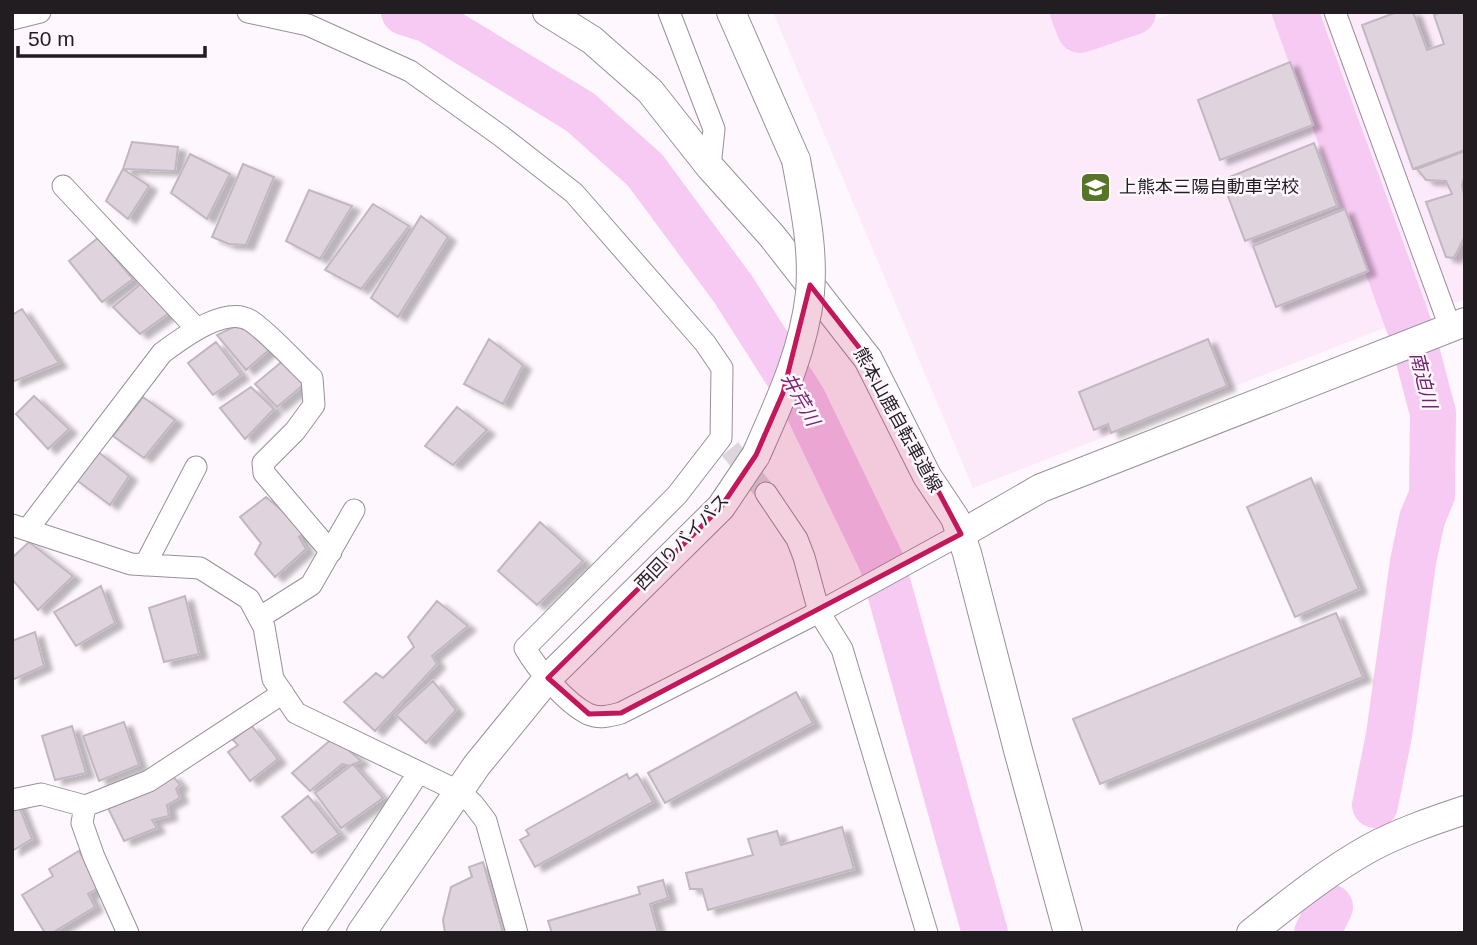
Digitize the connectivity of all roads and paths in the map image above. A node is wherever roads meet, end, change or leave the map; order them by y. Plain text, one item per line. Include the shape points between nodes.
1 (40, 12) edge
2 (248, 12) edge
3 (548, 12) edge
4 (669, 12) edge
5 (731, 12) edge
6 (1335, 12) edge
7 (12, 19) edge
8 (710, 167) junction
9 (63, 186) dead end
10 (1450, 327) edge
11 (197, 329) junction
12 (736, 447) junction
13 (196, 467) dead end
14 (766, 493) tunnel mouth
15 (354, 510) dead end
16 (20, 527) edge
17 (951, 539) junction
18 (331, 552) junction
19 (145, 565) junction
20 (825, 608) junction
21 (259, 618) junction
22 (548, 678) junction
23 (282, 694) junction
24 (419, 772) junction
25 (460, 792) junction
26 (12, 800) edge
27 (85, 806) junction
28 (1465, 810) edge
29 (128, 933) edge
30 (313, 933) edge
31 (361, 933) edge
32 (517, 933) edge
33 (927, 933) edge
34 (1068, 933) edge
35 (1251, 933) edge

1 - 7 street
2 - 12 street via 308,25 410,72 574,193 722,368
3 - 8 street, 熊本山鹿自転車道線 via 592,40 650,91
4 - 8 street via 714,130
5 - 12 street, 西回りバイパス, bridge via 796,160 809,233 810,292 783,393
6 - 10 street
8 - 17 street, 熊本山鹿自転車道線 via 772,236 868,359 927,476 956,518
9 - 11 street
10 - 17 street via 1041,488
11 - 16 street via 162,353
11 - 18 street via 225,317 249,319 312,378 314,405 263,463 264,473
12 - 22 street, 西回りバイパス via 721,507
12 - 22 street via 677,495 525,648
13 - 19 street
14 - 20 street via 797,539
15 - 18 street
16 - 19 street
17 - 20 street
17 - 34 street, 熊本山鹿自転車道線
18 - 21 street via 311,585
19 - 21 street via 200,568 249,599
20 - 22 street via 621,713 589,714
20 - 33 street via 842,649
21 - 23 street via 273,679
22 - 25 street, 西回りバイパス
23 - 24 street via 296,713
23 - 27 street via 149,781
24 - 25 street
24 - 30 street
25 - 31 street, 西回りバイパス
25 - 32 street via 486,821
26 - 27 street via 41,794
27 - 29 street via 82,823
28 - 35 street via 1414,827 1370,849

